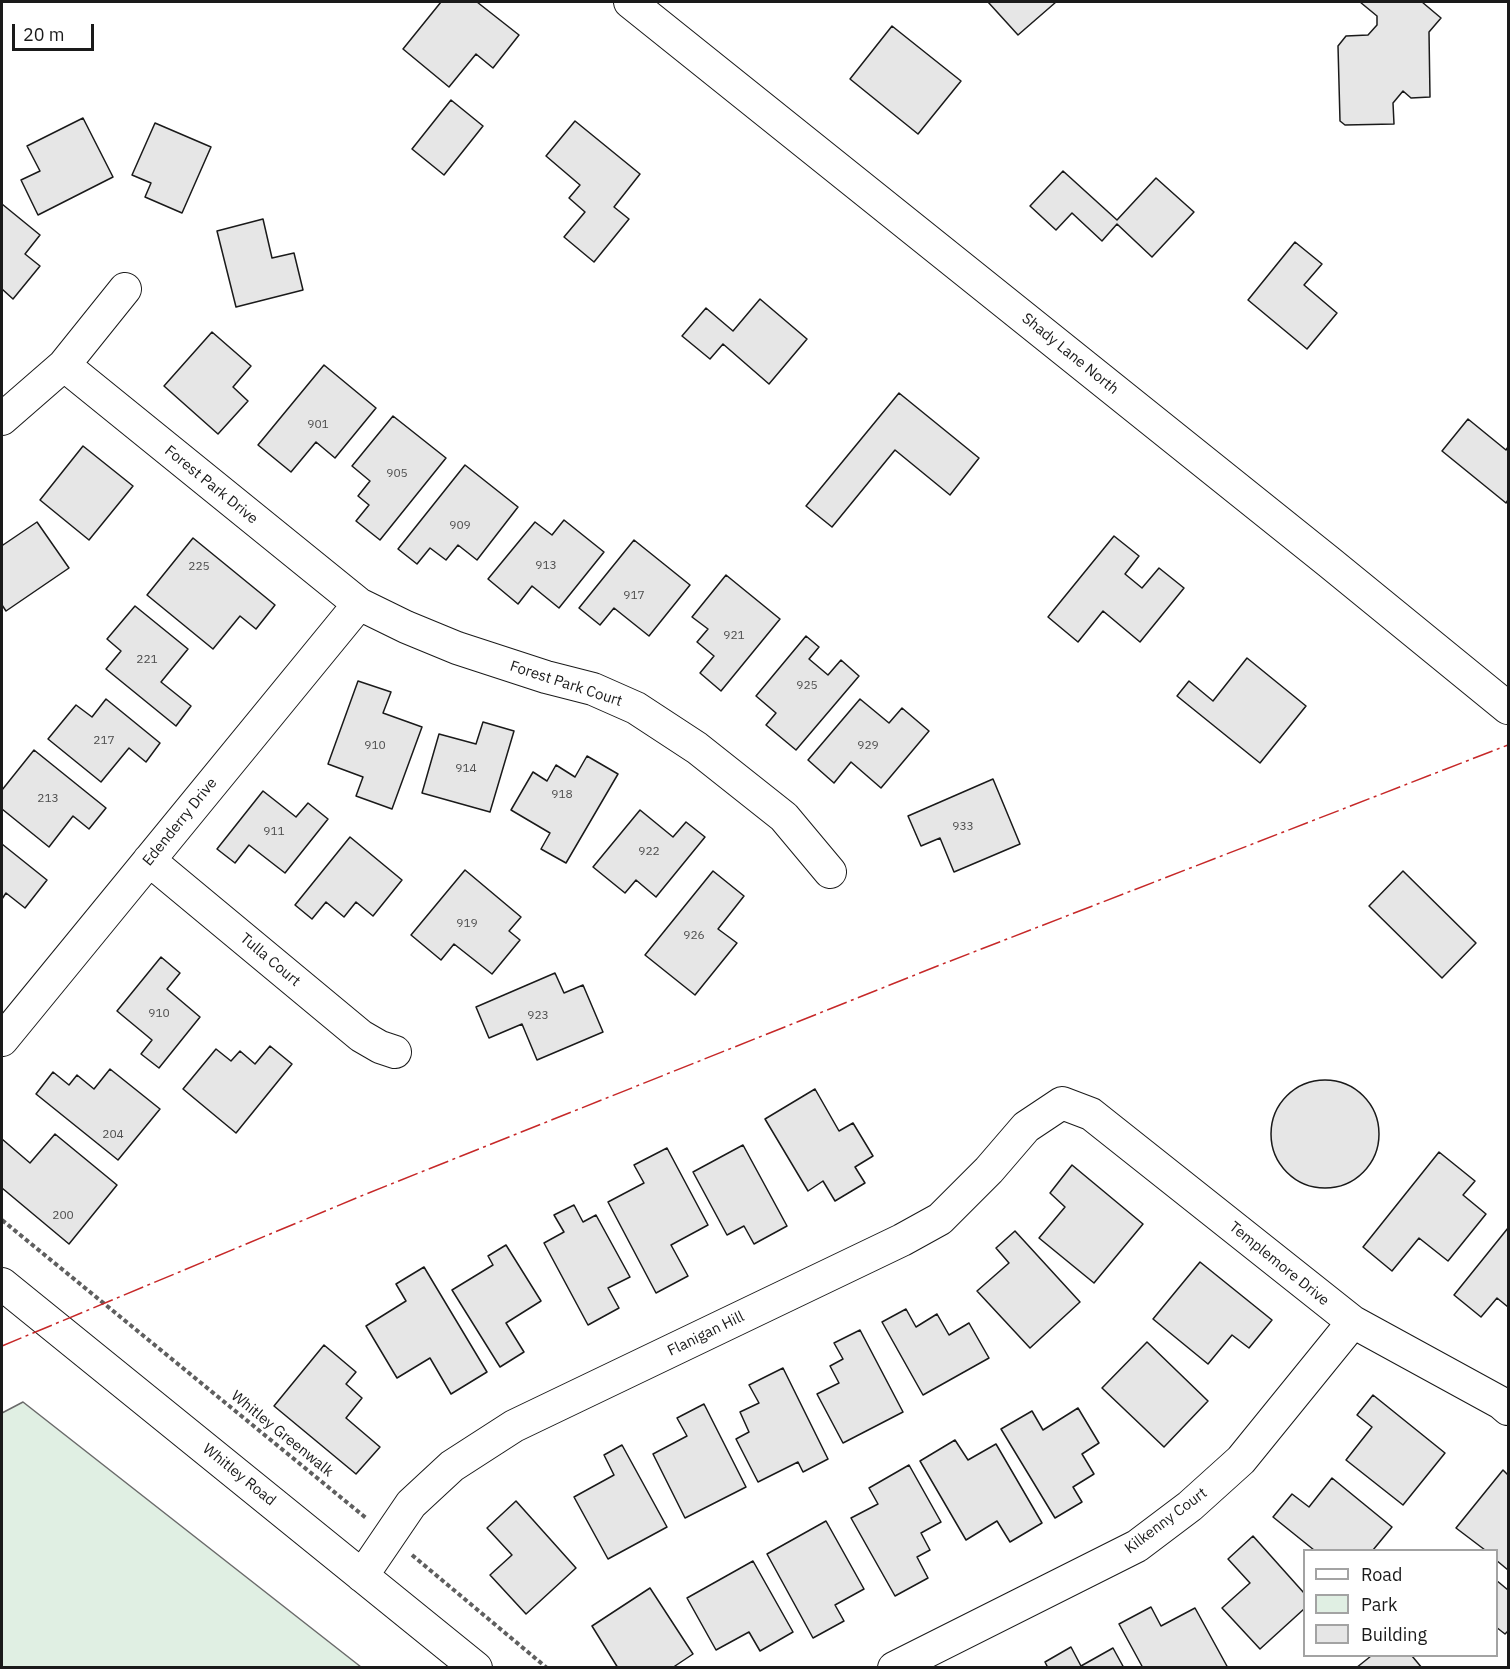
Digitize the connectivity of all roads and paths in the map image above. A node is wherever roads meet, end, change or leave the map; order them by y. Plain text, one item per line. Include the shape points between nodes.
1 (630, 2) edge
2 (125, 289) dead end
3 (64, 365) junction
4 (2, 419) edge
5 (359, 604) junction
6 (1509, 708) edge
7 (149, 860) junction
8 (830, 872) dead end
9 (2, 1040) edge
10 (395, 1052) dead end
11 (1062, 1103) joint
12 (2, 1220) edge
13 (2, 1284) edge
14 (1353, 1322) junction
15 (1509, 1409) edge
16 (389, 1536) junction
17 (362, 1576) junction
18 (476, 1668) edge
19 (547, 1668) edge
20 (894, 1668) edge

1 - 6 street, Shady Lane North
2 - 3 street
3 - 4 street
3 - 5 street, Forest Park Drive
5 - 7 street, Edenderry Drive
5 - 8 street, Forest Park Court via 457,648 593,689 636,708 697,748 784,817
7 - 9 street, Edenderry Drive
7 - 10 street, Tulla Court via 362,1036
11 - 14 street, Templemore Drive via 1091,1114
11 - 16 street, Flanigan Hill via 1026,1127 940,1219 514,1426 452,1466 411,1504
12 - 16 path, Whitley Greenwalk
13 - 17 street, Whitley Road
14 - 15 street, Templemore Drive
14 - 20 street, Kilkenny Court via 1241,1460 1137,1546
16 - 17 street, Flanigan Hill
16 - 19 path, Whitley Greenwalk
17 - 18 street, Whitley Road

